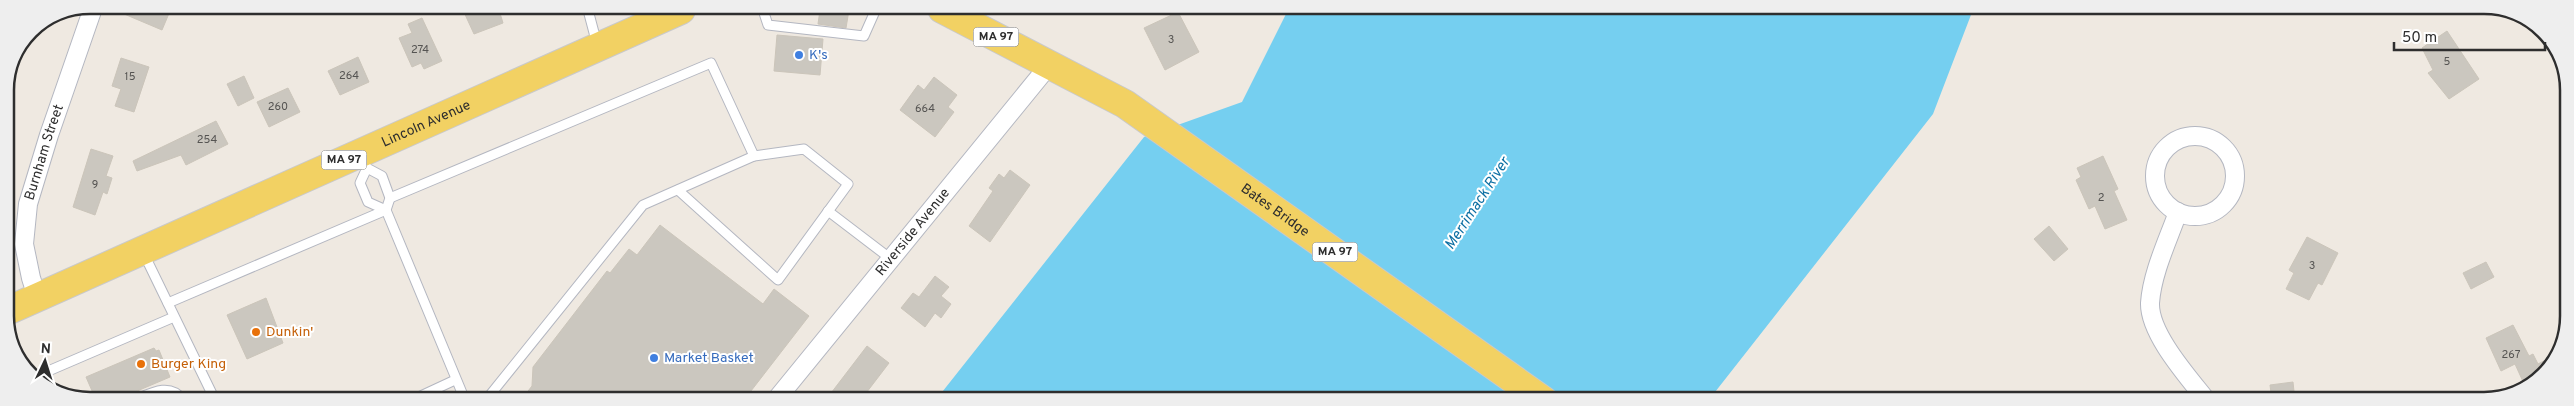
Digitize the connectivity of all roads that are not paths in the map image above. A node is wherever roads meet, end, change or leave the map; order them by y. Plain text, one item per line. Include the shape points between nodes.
1 (91, 14) edge
2 (589, 14) edge
3 (672, 14) edge
4 (764, 14) edge
5 (874, 14) edge
6 (952, 14) edge
7 (598, 47) junction
8 (1050, 64) junction
9 (754, 156) junction
10 (364, 160) junction
11 (678, 190) junction
12 (390, 198) junction
13 (386, 210) junction
14 (828, 211) junction
15 (2178, 212) junction
16 (142, 250) junction
17 (891, 258) junction
18 (38, 297) junction
19 (168, 303) junction
20 (14, 308) edge
21 (174, 317) junction
22 (44, 376) edge
23 (455, 380) junction
24 (156, 392) edge
25 (174, 392) edge
26 (211, 392) edge
27 (429, 392) edge
28 (461, 392) edge
29 (492, 392) edge
30 (782, 392) edge
31 (1531, 392) edge
32 (2201, 392) edge

1 - 18 street, Burnham Street via 28,204 24,244
2 - 7 lane
3 - 7 main road, Lincoln Avenue / MA 97
4 - 5 lane via 768,25 864,36
6 - 8 main road, MA 97
7 - 10 main road, Lincoln Avenue / MA 97
8 - 17 street, Riverside Avenue
8 - 31 main road, Bates Bridge / MA 97 via 1125,104
9 - 11 lane
9 - 12 lane via 711,63
9 - 14 lane via 804,149 848,184
10 - 12 lane via 382,176
10 - 13 lane via 360,183 368,202
10 - 16 main road, Lincoln Avenue / MA 97
11 - 14 lane via 778,280
11 - 29 lane via 643,205
12 - 13 lane
13 - 19 lane
13 - 23 lane
14 - 17 lane
15 - 15 street via 2207,214 2225,204 2231,195 2234,166 2231,156 2217,142 2188,136 2163,152 2155,180 2162,199
15 - 32 street via 2160,261 2150,304 2158,332
16 - 18 main road, Lincoln Avenue / MA 97
16 - 19 lane
17 - 30 street, Riverside Avenue
18 - 20 main road, Lincoln Avenue / MA 97
19 - 21 lane
21 - 22 lane
21 - 26 lane
23 - 27 lane
23 - 28 lane
24 - 25 lane

